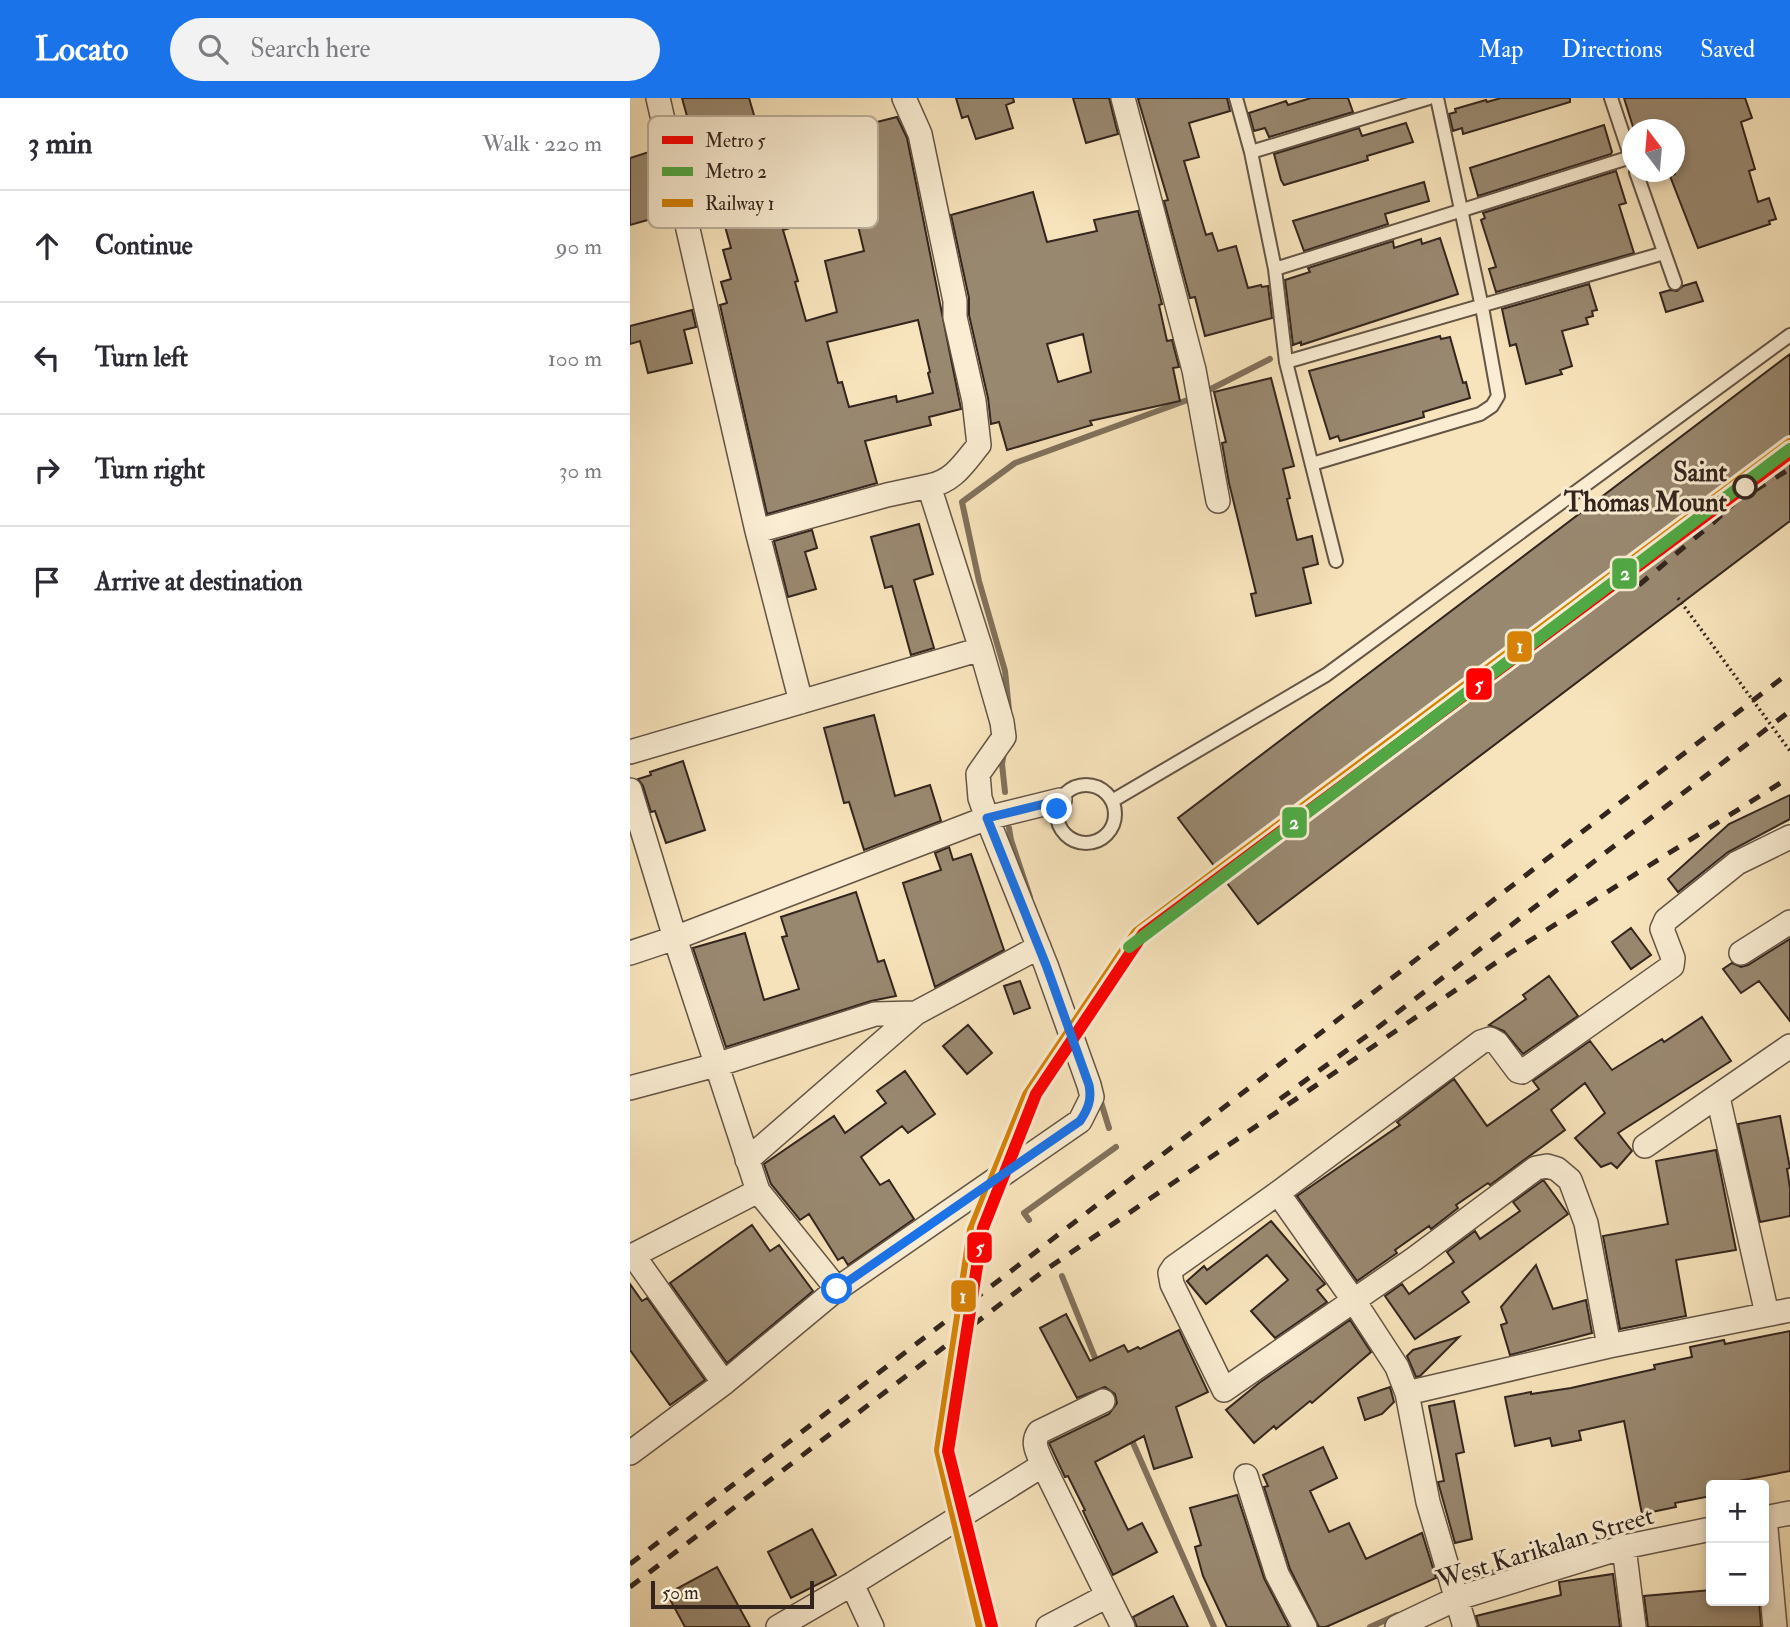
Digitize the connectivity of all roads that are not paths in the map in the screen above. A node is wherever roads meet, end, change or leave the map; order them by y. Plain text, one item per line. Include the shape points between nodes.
1 (658, 98) edge
2 (904, 98) edge
3 (1123, 98) edge
4 (1236, 98) edge
5 (1429, 98) edge
6 (1437, 98) edge
7 (1611, 98) edge
8 (662, 116) edge
9 (1622, 130) edge
10 (1251, 152) junction
11 (1622, 162) edge
12 (1639, 182) edge
13 (1461, 210) junction
14 (688, 228) edge
15 (1664, 253) junction
16 (1275, 269) junction
17 (1675, 283) dead end
18 (1482, 307) junction
19 (1790, 335) edge
20 (1286, 362) junction
21 (1312, 464) junction
22 (929, 486) junction
23 (1218, 501) dead end
24 (757, 531) junction
25 (1336, 561) dead end
26 (981, 649) junction
27 (801, 702) junction
28 (630, 752) edge
29 (630, 790) edge
30 (1060, 800) junction
31 (1112, 801) junction
32 (987, 818) junction
33 (1790, 837) edge
34 (1790, 922) edge
35 (675, 938) junction
36 (1039, 947) junction
37 (630, 953) edge
38 (1741, 953) dead end
39 (916, 1013) junction
40 (1790, 1046) edge
41 (716, 1065) junction
42 (630, 1088) edge
43 (1718, 1097) junction
44 (1645, 1146) dead end
45 (747, 1160) junction
46 (758, 1191) junction
47 (1278, 1193) junction
48 (632, 1256) edge
49 (837, 1289) junction
50 (1354, 1301) junction
51 (1790, 1310) edge
52 (1767, 1314) junction
53 (1609, 1346) junction
54 (724, 1383) junction
55 (1407, 1393) junction
56 (1103, 1401) dead end
57 (630, 1452) edge
58 (1043, 1465) junction
59 (1246, 1476) dead end
60 (1790, 1513) edge
61 (1769, 1517) edge
62 (1706, 1530) edge
63 (1767, 1543) edge
64 (1624, 1547) junction
65 (852, 1584) junction
66 (1107, 1596) junction
67 (1458, 1598) junction
68 (778, 1627) edge
69 (872, 1627) edge
70 (1048, 1627) edge
71 (1123, 1627) edge
72 (1305, 1627) edge
73 (1397, 1627) edge
74 (1465, 1627) edge
75 (1634, 1627) edge
76 (1775, 1627) edge

1 - 8 street
2 - 22 street via 920,134 979,445 957,473
3 - 23 street via 1194,370
4 - 10 lane
5 - 10 lane
6 - 13 lane
7 - 9 lane
10 - 16 lane
11 - 13 lane
12 - 15 lane
13 - 16 lane
13 - 18 lane
14 - 24 street
15 - 17 lane
15 - 18 lane
16 - 20 lane
18 - 20 lane
18 - 21 lane via 1498,396 1492,405 1480,414
19 - 31 lane via 1326,675
20 - 21 lane
21 - 25 lane
22 - 24 street
22 - 26 street
24 - 27 street
26 - 27 street
26 - 32 street via 1004,737 978,774 979,798
27 - 28 street
29 - 35 street
30 - 31 lane via 1073,788 1091,785
30 - 31 lane via 1057,818 1065,835 1090,843 1112,828
30 - 32 street
32 - 35 street
32 - 36 street
33 - 47 street via 1737,863 1666,920 1662,929 1672,966 1534,1064 1518,1071 1497,1044 1490,1039 1481,1042
34 - 38 street
35 - 37 street
35 - 41 street
36 - 39 street
36 - 49 street via 1089,1085 1088,1109 1080,1121
39 - 41 street via 875,1014
39 - 45 street
40 - 43 street
41 - 42 street
41 - 45 street
43 - 44 street
43 - 52 street
45 - 46 street
46 - 48 street
46 - 49 street
47 - 50 street
47 - 50 street via 1170,1273 1224,1390
48 - 54 street
49 - 54 street
50 - 53 street via 1536,1168 1547,1166 1570,1180 1586,1223
50 - 55 street via 1397,1367
51 - 52 street
52 - 53 street
53 - 55 street
54 - 57 street
55 - 67 street via 1427,1503
56 - 58 street via 1039,1432 1034,1438
58 - 65 street
58 - 66 street
59 - 72 street via 1277,1574
60 - 61 street
62 - 64 street, West Karikalan Street
63 - 76 street
64 - 67 street, West Karikalan Street
64 - 75 street
65 - 68 street
65 - 69 street
66 - 70 street
66 - 71 street
67 - 73 street, West Karikalan Street
67 - 74 street

